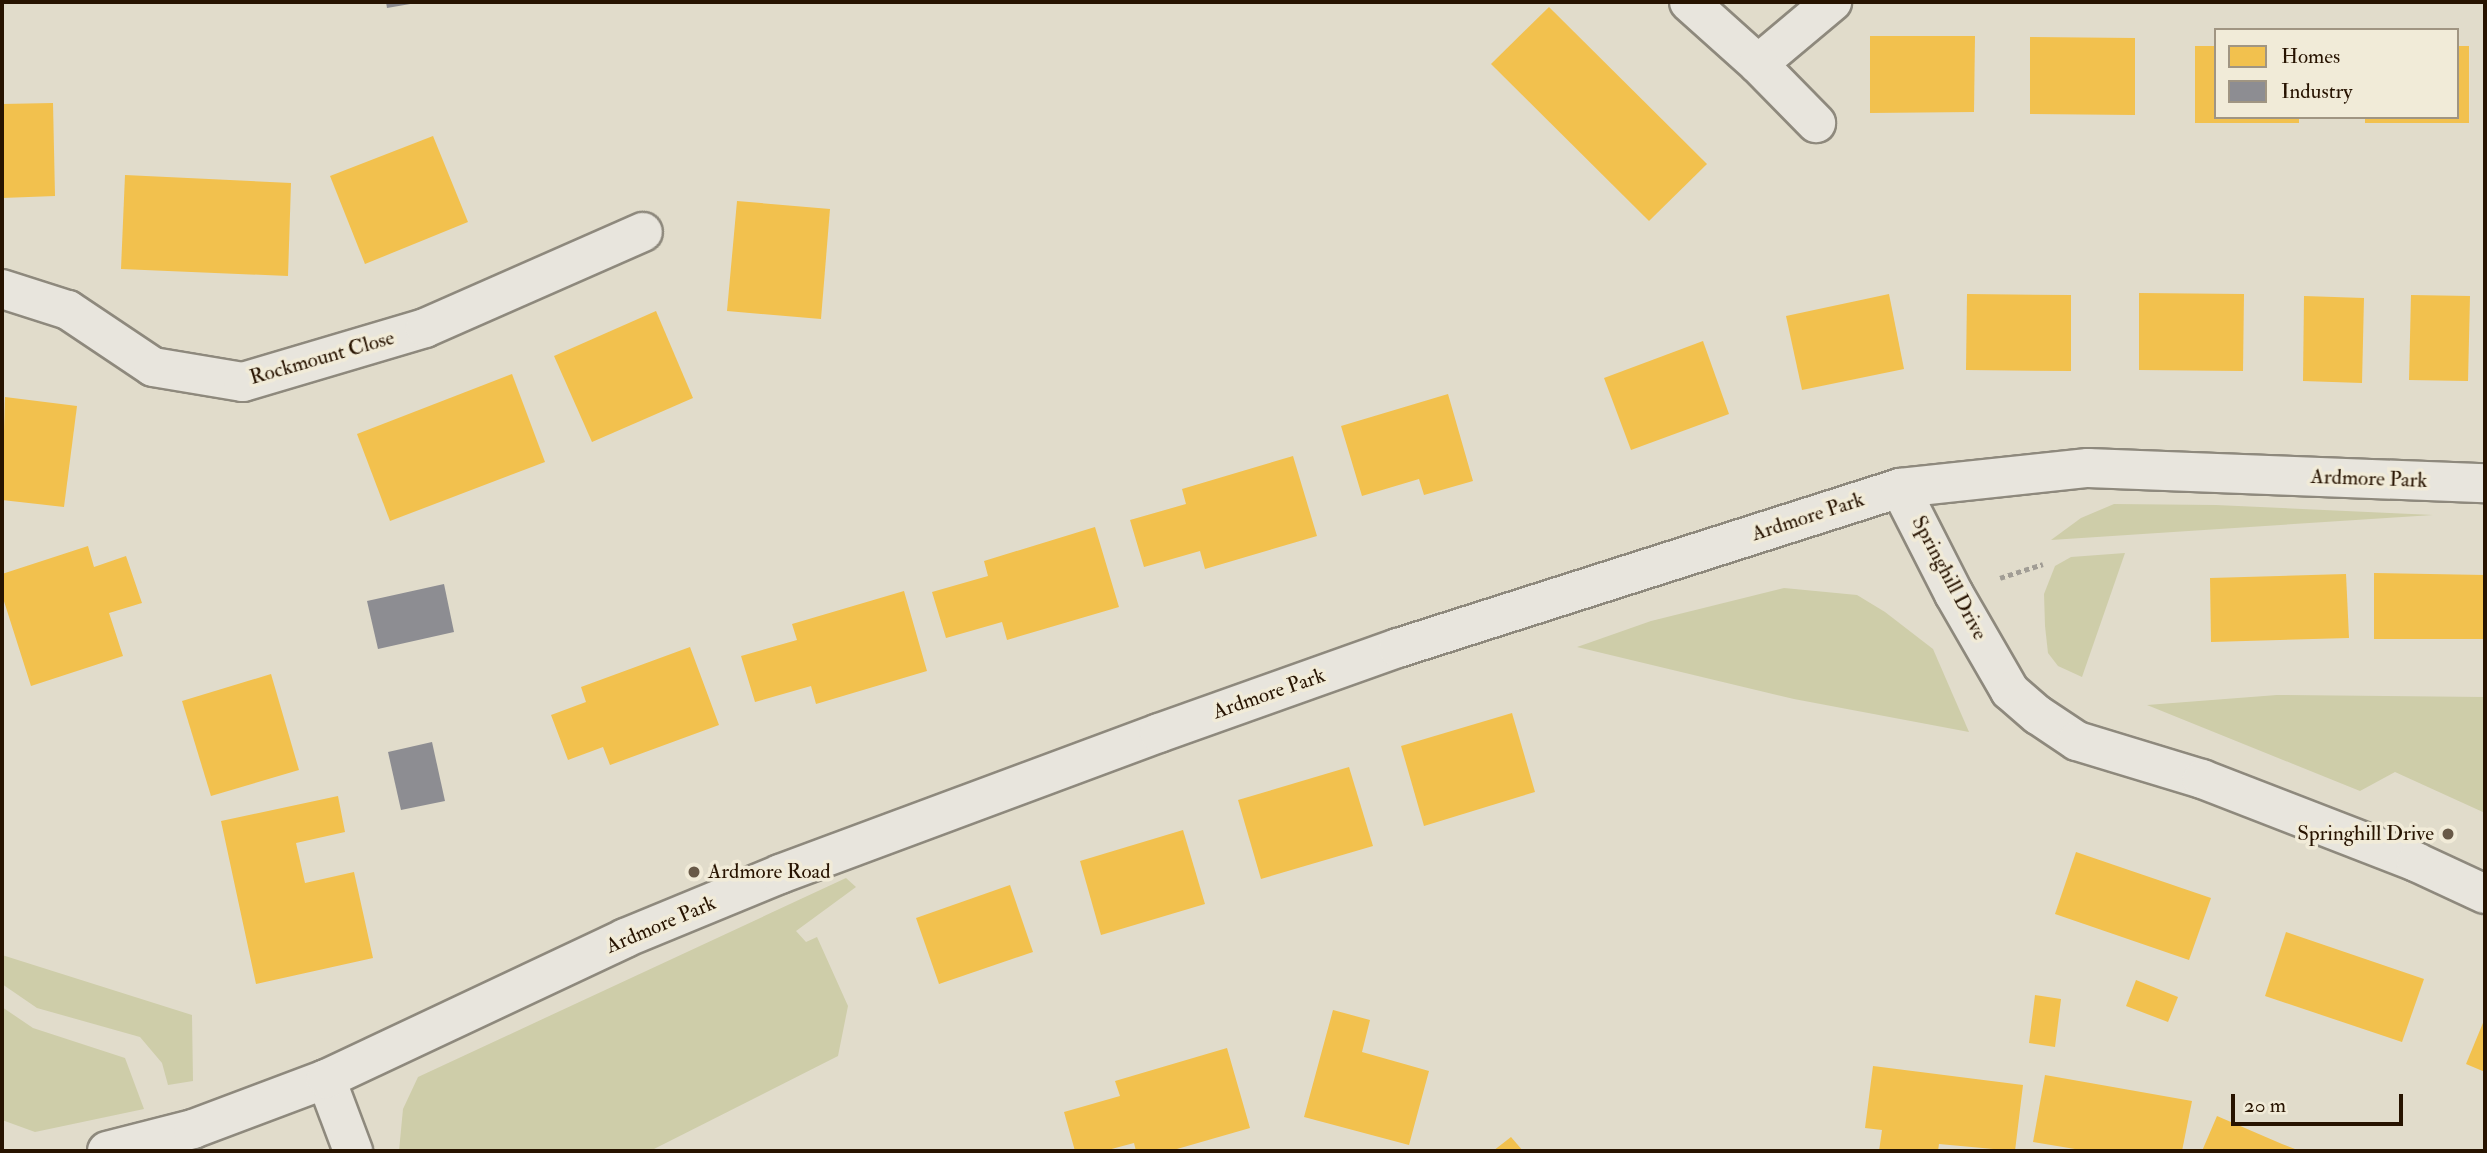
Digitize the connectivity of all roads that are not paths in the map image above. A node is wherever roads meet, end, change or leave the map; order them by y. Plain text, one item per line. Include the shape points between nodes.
1 (1689, 2) edge
2 (1832, 2) edge
3 (1758, 64) junction
4 (1816, 123) dead end
5 (643, 232) dead end
6 (2, 289) edge
7 (2485, 483) edge
8 (1900, 488) junction
9 (2485, 894) edge
10 (326, 1079) junction
11 (107, 1151) edge
12 (354, 1151) edge

1 - 3 street
2 - 3 street
3 - 4 street
5 - 6 street, Rockmount Close via 425,328 243,382 153,367 68,310
7 - 8 street, Ardmore Park via 2088,468
8 - 9 street, Springhill Drive via 2010,691 2038,715 2077,741 2202,779 2416,862
8 - 10 street, Ardmore Park via 1398,648 780,874 625,938
10 - 11 street, Ardmore Park via 194,1129
10 - 12 street

